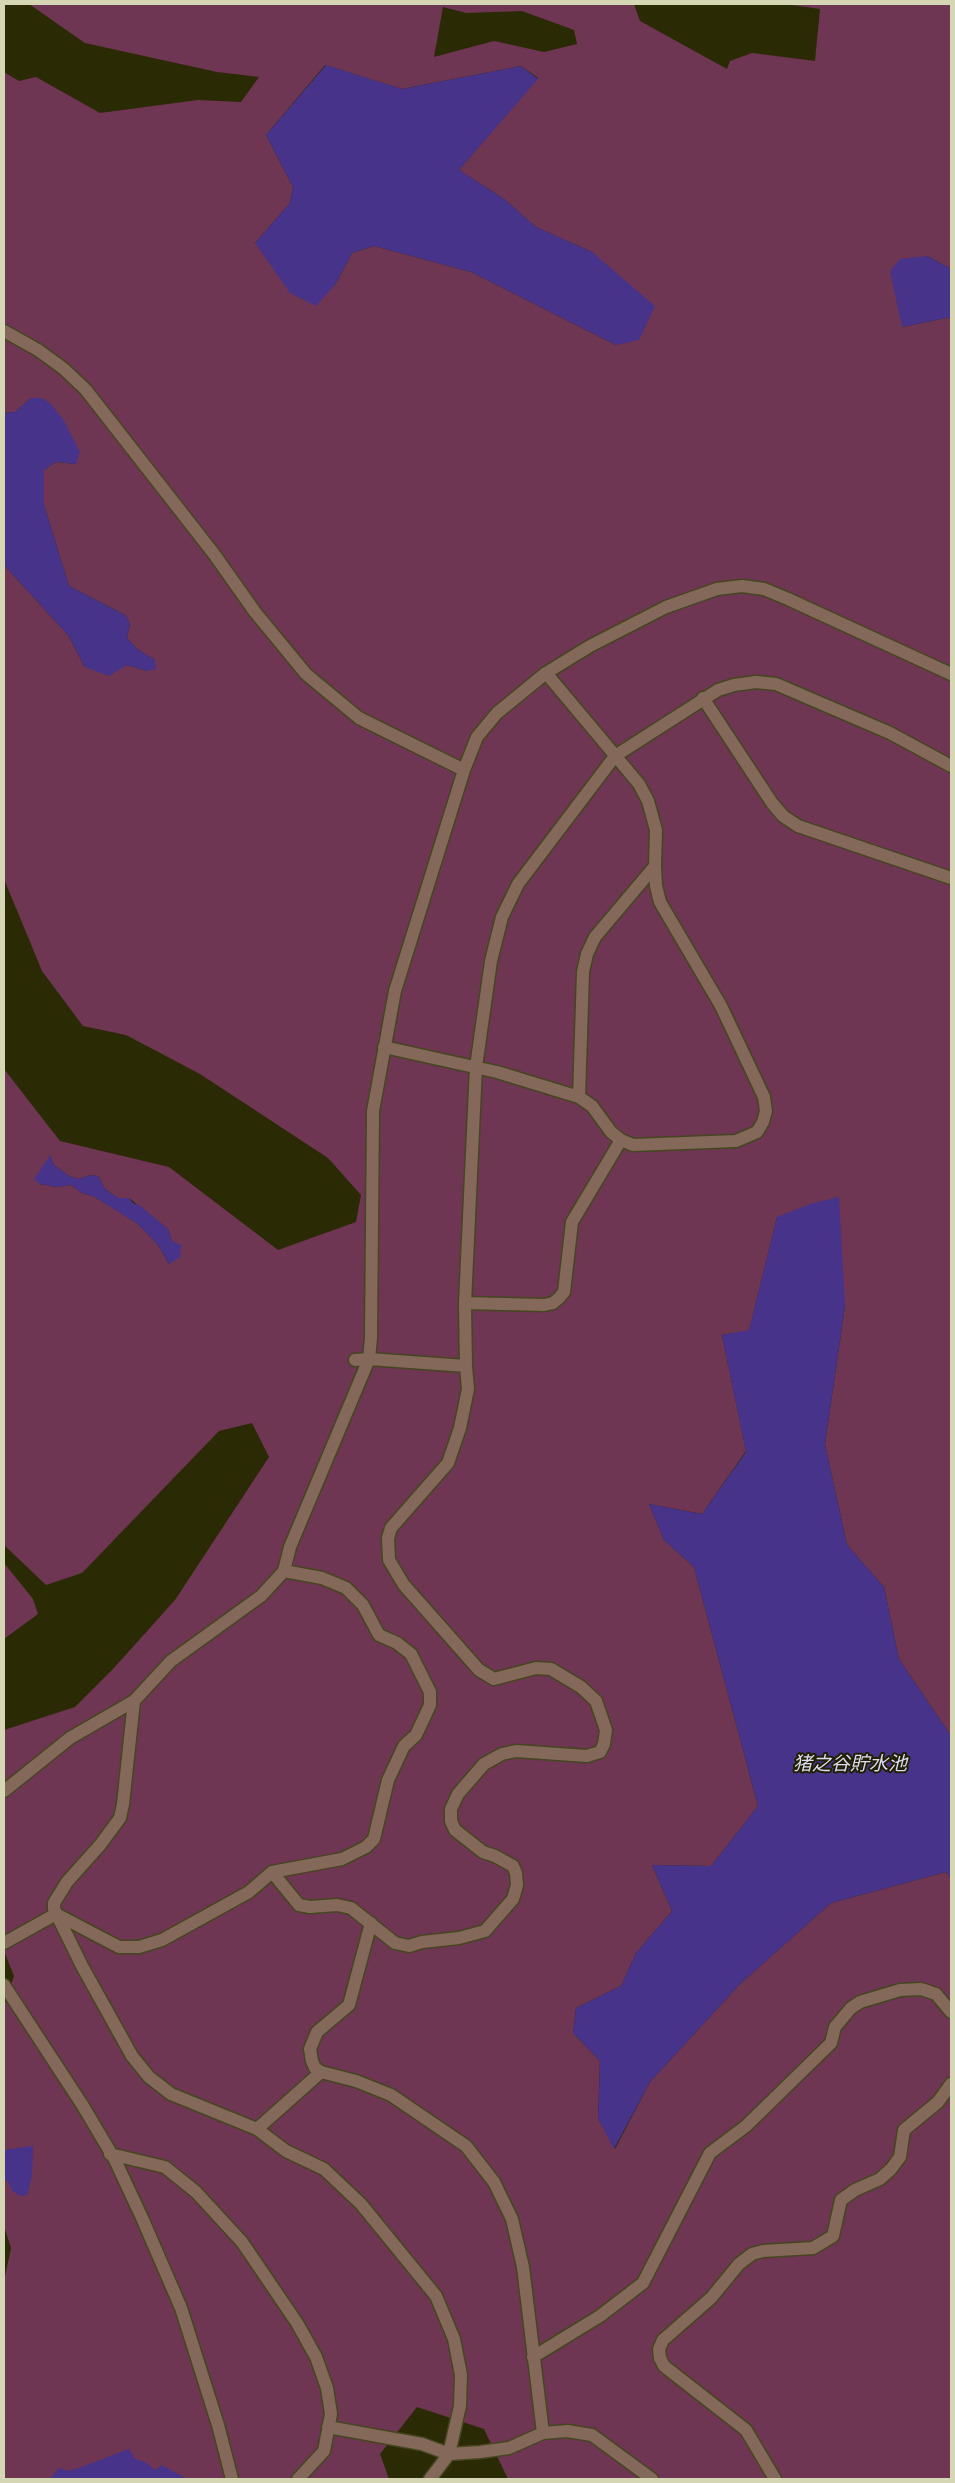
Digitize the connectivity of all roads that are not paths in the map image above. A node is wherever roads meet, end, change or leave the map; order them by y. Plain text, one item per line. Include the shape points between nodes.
1 (4, 331) edge
2 (546, 673) junction
3 (951, 674) edge
4 (703, 698) junction
5 (615, 756) junction
6 (951, 766) edge
7 (464, 770) junction
8 (655, 866) junction
9 (951, 878) edge
10 (384, 1047) junction
11 (476, 1067) junction
12 (579, 1097) junction
13 (620, 1140) junction
14 (465, 1303) junction
15 (369, 1359) junction
16 (355, 1360) dead end
17 (466, 1366) junction
18 (284, 1571) junction
19 (134, 1701) junction
20 (4, 1791) edge
21 (272, 1872) junction
22 (56, 1914) junction
23 (371, 1923) junction
24 (4, 1943) edge
25 (4, 1985) edge
26 (951, 2012) edge
27 (321, 2072) junction
28 (951, 2084) edge
29 (257, 2129) junction
30 (110, 2154) junction
31 (533, 2358) junction
32 (328, 2427) junction
33 (543, 2433) junction
34 (449, 2454) junction
35 (232, 2479) edge
36 (298, 2479) edge
37 (430, 2479) edge
38 (652, 2479) edge
39 (775, 2479) edge

1 - 7 street via 57,364 86,390 306,674 359,718
2 - 3 street via 666,607 717,589 742,586 764,589 788,598
2 - 5 street
2 - 7 street via 487,725 477,737
4 - 5 street
4 - 6 street via 734,685 776,684 890,733
4 - 9 street via 772,803 798,826
5 - 8 street via 639,784 648,801 656,830
5 - 11 street via 518,884 502,917 491,961
7 - 10 street via 395,991
8 - 12 street via 595,938 587,954
8 - 13 street via 660,902 721,1006 764,1097 766,1110 757,1132 736,1141 633,1146
10 - 11 street
10 - 15 street via 373,1111 372,1338
11 - 12 street
11 - 14 street
12 - 13 street via 592,1106
13 - 14 street via 572,1222 564,1292 559,1298 544,1305
14 - 17 street
15 - 16 street
15 - 17 street
15 - 18 street via 290,1547
17 - 23 street via 468,1389 448,1463 391,1528 389,1560 404,1585 479,1670 494,1679 536,1668 551,1669 581,1687 596,1700 606,1730 604,1744 600,1752 587,1756 516,1751 502,1754 484,1764 458,1794 451,1809 451,1821 456,1830 483,1852 513,1866 516,1874 513,1899 485,1931 409,1946 395,1943
18 - 19 street via 261,1596 171,1661
18 - 21 street via 322,1578 346,1588 363,1605 378,1635 397,1643 411,1654 430,1692 430,1705 416,1735 404,1746 388,1780 374,1840 366,1848 342,1859
19 - 20 street via 70,1738
19 - 22 street via 120,1818 67,1882 54,1903
21 - 22 street via 249,1892 162,1940 139,1947 119,1947
21 - 23 street via 299,1906 351,1908
22 - 24 street
22 - 29 street via 132,2056 149,2077 171,2094
23 - 27 street via 349,2005 313,2039 310,2049 312,2061
25 - 30 street via 83,2106
26 - 31 street via 936,1994 920,1989 900,1990 860,2002 851,2008 835,2026 831,2043 746,2126 710,2154 643,2283 600,2316
27 - 29 street
27 - 31 street via 391,2095 466,2146 494,2182 512,2220 524,2276
28 - 39 street via 938,2102 904,2130 900,2157 891,2169 880,2179 841,2200 833,2236 813,2248 752,2254 739,2264 711,2298 663,2340 659,2349 664,2366 746,2430
29 - 34 street via 286,2151 324,2169 362,2204 436,2296 454,2339 461,2375 460,2406
30 - 32 street via 165,2167 196,2192 242,2242 316,2357 327,2388 331,2414
30 - 35 street via 181,2308
31 - 33 street
32 - 34 street via 422,2444
32 - 36 street via 324,2451
33 - 34 street via 509,2448
33 - 38 street via 567,2431 592,2435
34 - 37 street

